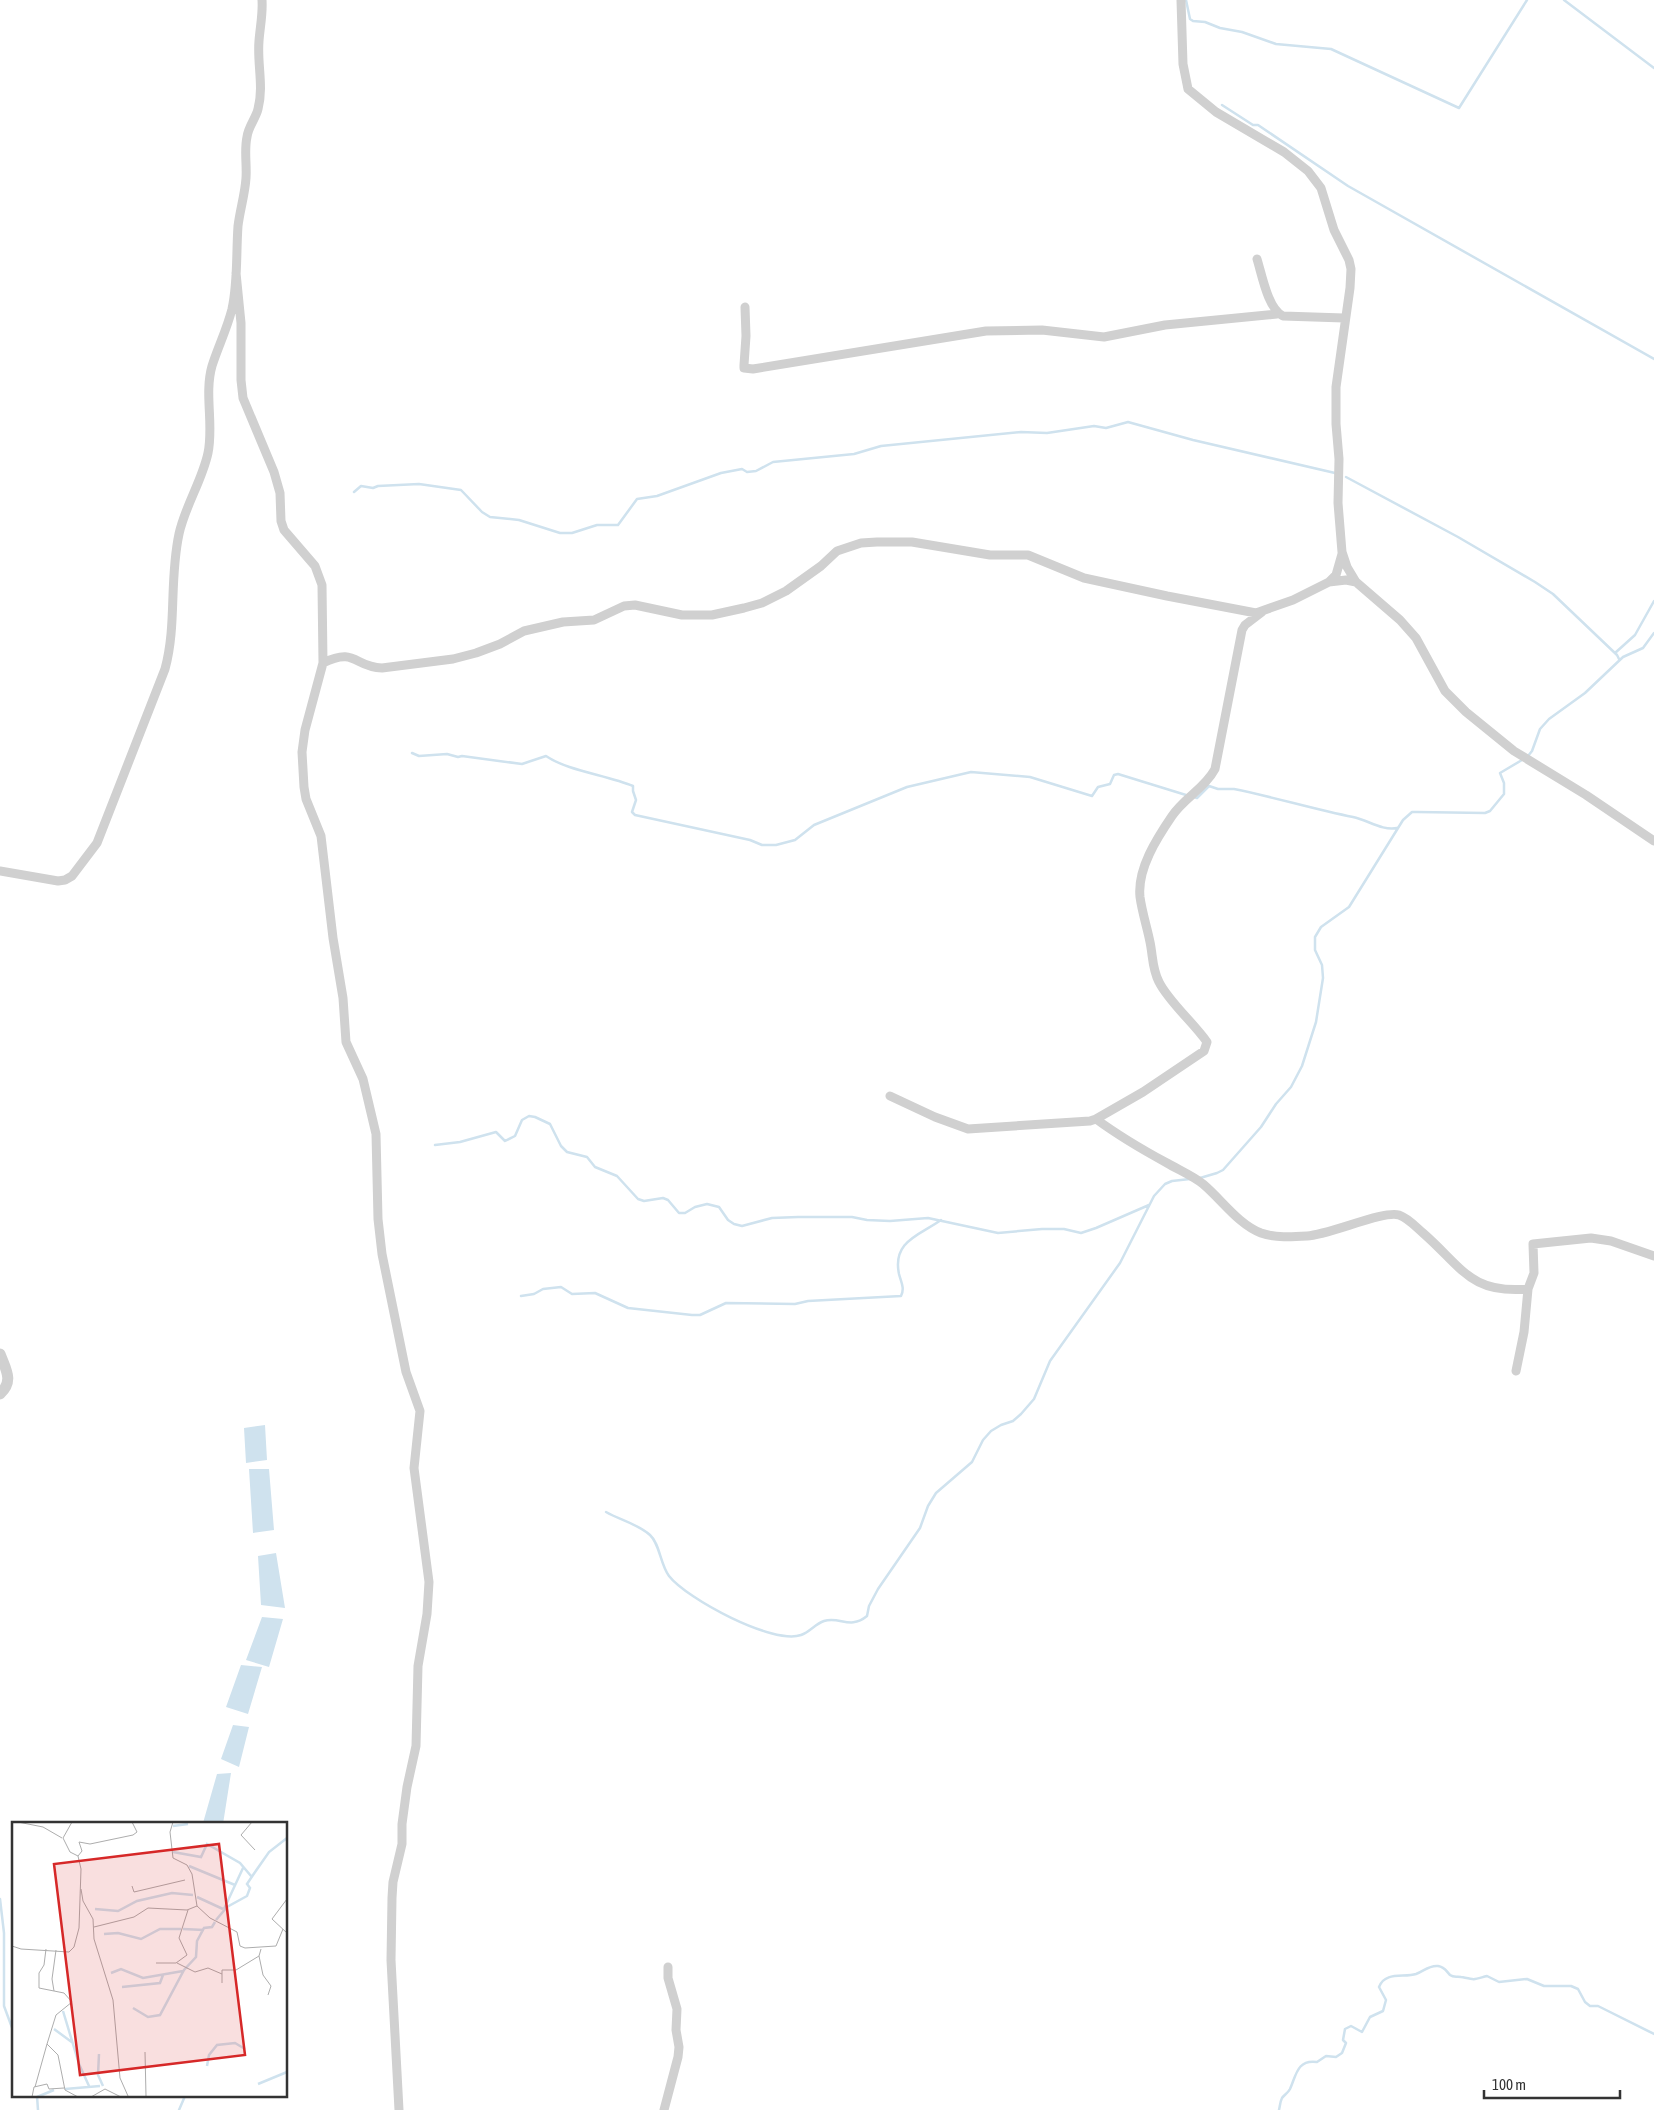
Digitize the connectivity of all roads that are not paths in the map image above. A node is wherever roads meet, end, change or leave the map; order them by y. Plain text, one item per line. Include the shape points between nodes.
1 (262, 0) edge
2 (1181, 0) edge
3 (1258, 259) dead end
4 (236, 273) junction
5 (745, 307) dead end
6 (1278, 314) junction
7 (1344, 318) junction
8 (1342, 552) junction
9 (1329, 582) junction
10 (1356, 582) junction
11 (1264, 611) junction
12 (323, 664) junction
13 (1654, 840) edge
14 (0, 871) edge
15 (890, 1096) dead end
16 (1096, 1119) junction
17 (1654, 1256) edge
18 (1528, 1289) junction
19 (0, 1354) edge
20 (1516, 1371) dead end
21 (0, 1394) edge
22 (668, 1967) dead end
23 (399, 2110) edge
24 (664, 2110) edge

1 - 4 street via 259,42 262,82 258,111 247,135 246,181 238,223
2 - 7 street via 1183,64 1188,88 1216,112 1292,157 1320,188 1351,269
3 - 6 street via 1272,306
4 - 12 street via 243,398 274,472 284,530 315,566 322,585
4 - 14 street via 232,308 209,383 208,450 204,469 180,530 175,553 170,649 129,762 97,843 72,876 66,880 45,880
5 - 6 street via 744,368 753,369 986,331 1042,330 1104,337 1165,325
6 - 7 street
7 - 8 street via 1336,387
8 - 9 street via 1336,575
8 - 10 street
9 - 10 street
9 - 11 street
10 - 13 street via 1416,638 1445,691 1472,717 1514,751
11 - 12 street via 1256,613 1084,578 1028,555 990,555 912,542 877,542 861,543 837,551 774,598 726,612 682,615 635,605 624,606 594,620 562,622 524,630 500,644 453,659 382,668 344,656
11 - 16 street via 1242,630 1215,768 1206,782 1173,814 1151,852 1141,881 1140,896 1159,982 1207,1042 1206,1048 1185,1065
12 - 23 street via 305,730 302,752 304,787 321,836 346,1042 363,1079 376,1134 382,1254 406,1372 420,1411 414,1468 429,1582 418,1666 416,1746 392,1898
15 - 16 street via 968,1129
16 - 18 street via 1203,1184 1260,1233 1282,1237 1308,1236 1342,1229 1378,1216 1398,1215 1414,1225 1476,1282 1507,1291
17 - 18 street via 1611,1241 1591,1238 1533,1244 1534,1273
18 - 20 street
19 - 21 street via 8,1379 8,1385
22 - 24 street via 679,2047

